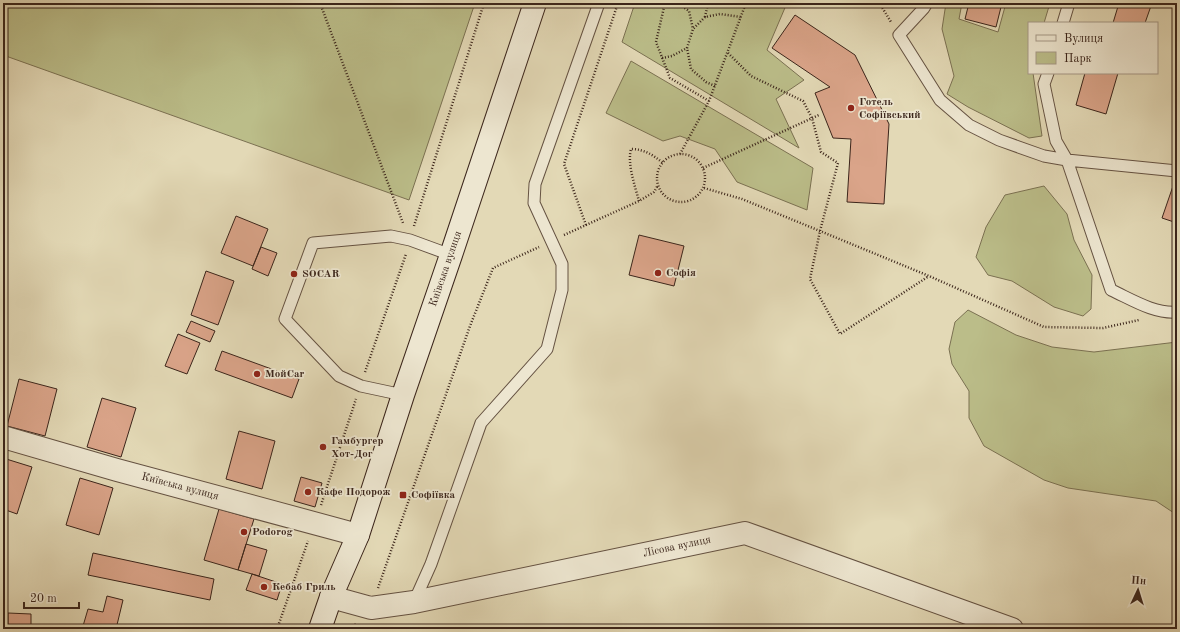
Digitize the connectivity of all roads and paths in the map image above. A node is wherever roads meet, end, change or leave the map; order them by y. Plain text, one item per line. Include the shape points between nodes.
1 (320, 3) edge
2 (484, 3) edge
3 (535, 3) edge
4 (599, 3) edge
5 (618, 3) edge
6 (665, 3) edge
7 (708, 3) edge
8 (746, 3) edge
9 (878, 3) edge
10 (927, 3) edge
11 (1069, 3) edge
12 (680, 4) edge
13 (705, 17) junction
14 (741, 17) junction
15 (1063, 22) edge
16 (693, 29) junction
17 (898, 35) junction
18 (687, 48) junction
19 (728, 53) junction
20 (662, 58) junction
21 (1048, 74) edge
22 (715, 86) junction
23 (709, 101) junction
24 (819, 115) dead end
25 (812, 118) junction
26 (680, 154) junction
27 (1067, 160) junction
28 (663, 163) junction
29 (703, 168) junction
30 (1177, 171) edge
31 (658, 185) junction
32 (704, 188) junction
33 (639, 201) junction
34 (586, 225) junction
35 (820, 231) junction
36 (410, 240) junction
37 (551, 241) junction
38 (451, 255) junction
39 (929, 276) junction
40 (1177, 312) edge
41 (1140, 319) dead end
42 (361, 386) junction
43 (403, 395) junction
44 (3, 437) edge
45 (314, 523) junction
46 (358, 535) junction
47 (331, 597) junction
48 (414, 602) junction
49 (371, 608) junction
50 (277, 629) edge
51 (320, 629) edge
52 (351, 629) edge
53 (1012, 629) edge

1 - 36 path
2 - 36 path
3 - 38 street, Київська вулиця
4 - 37 lane via 535,184 534,203
5 - 34 path via 564,164
6 - 20 path via 656,42
7 - 13 path
8 - 14 path
9 - 17 path
10 - 17 lane
11 - 15 lane
12 - 16 path via 689,11
13 - 14 path via 720,14
13 - 16 path
14 - 19 path
16 - 18 path
17 - 27 lane via 940,100 969,125 999,140 1044,156
18 - 20 path
18 - 22 path via 691,69
19 - 22 path
19 - 25 path via 751,76 803,101
20 - 23 path via 670,78
21 - 27 lane via 1044,84 1056,141
22 - 23 path
23 - 26 path
24 - 25 path
25 - 29 path
25 - 35 path via 820,152 838,163
26 - 28 path
26 - 29 path via 694,157
27 - 30 lane
27 - 40 lane via 1111,290 1146,306 1168,313
28 - 31 path via 657,177
28 - 33 path via 648,152 631,149 630,162
29 - 32 path
31 - 32 path via 666,197 680,202 694,199
31 - 33 path via 654,192
32 - 35 path via 742,199
33 - 34 path
34 - 37 path
35 - 39 path
35 - 39 path via 810,279 840,334
36 - 38 lane
36 - 42 path
36 - 42 lane via 391,236 313,243 285,319 339,376
37 - 48 lane via 562,264 562,290 547,349 481,423 431,564
37 - 49 path via 493,268 470,326
38 - 43 street, Київська вулиця
39 - 41 path via 1044,326 1103,328
42 - 43 lane
42 - 45 path
43 - 46 street, Київська вулиця
44 - 45 street, Київська вулиця
45 - 46 street, Київська вулиця
45 - 50 path
46 - 47 street, Київська вулиця
47 - 49 street, Лісова вулиця
47 - 51 street, Київська вулиця
48 - 49 street, Лісова вулиця
48 - 53 street, Лісова вулиця via 745,533
49 - 52 path

